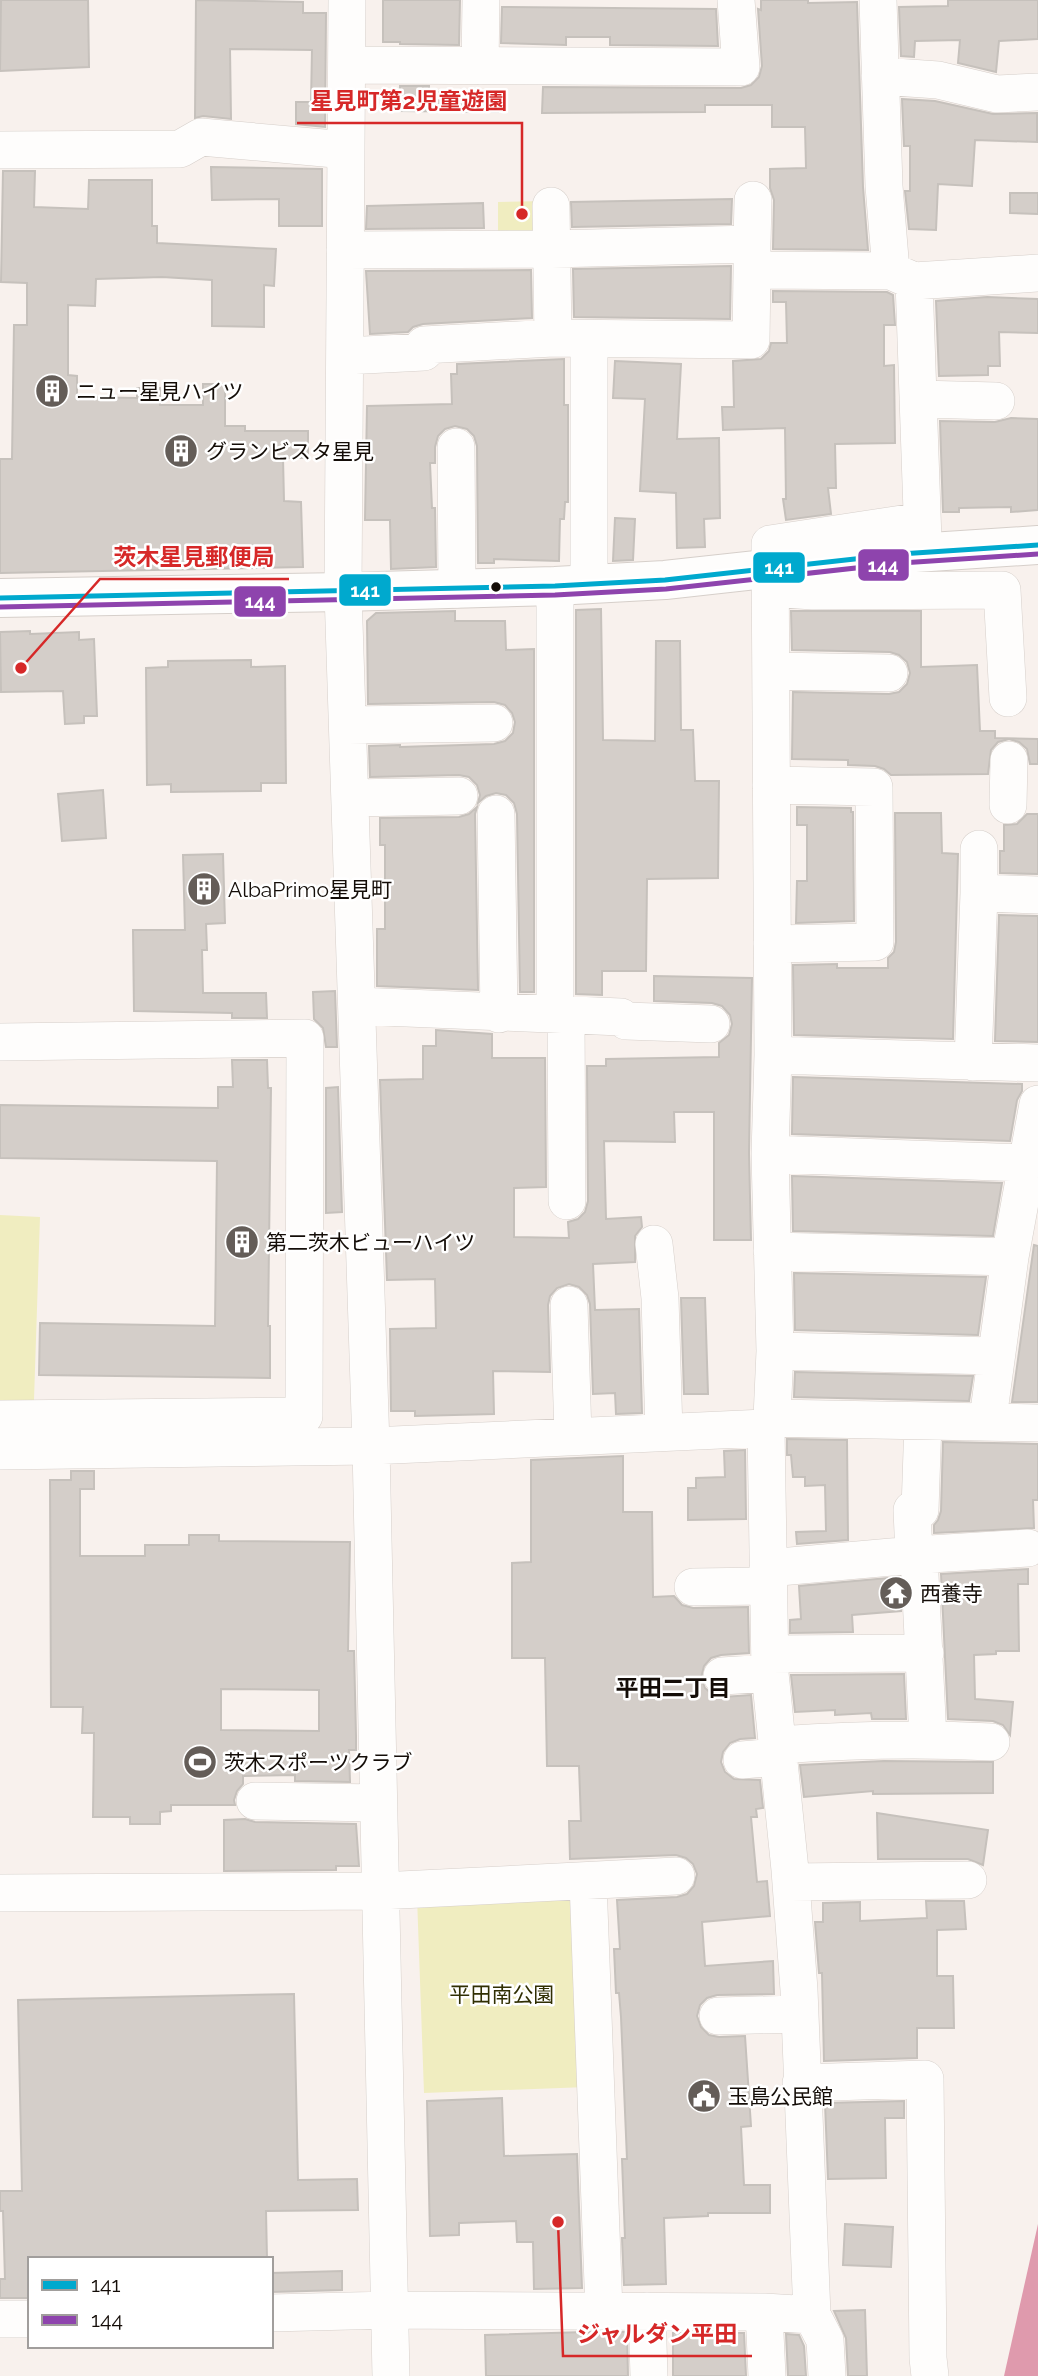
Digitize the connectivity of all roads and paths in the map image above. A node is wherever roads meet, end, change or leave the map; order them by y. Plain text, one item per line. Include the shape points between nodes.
1 (347, 0) edge
2 (481, 0) edge
3 (736, 0) edge
4 (878, 0) edge
5 (347, 65) junction
6 (480, 66) junction
7 (880, 76) junction
8 (1038, 92) edge
9 (0, 150) edge
10 (346, 150) junction
11 (753, 200) dead end
12 (551, 206) dead end
13 (552, 249) junction
14 (345, 250) junction
15 (752, 257) junction
16 (1038, 273) edge
17 (903, 276) junction
18 (553, 338) junction
19 (589, 340) junction
20 (345, 356) junction
21 (918, 399) junction
22 (996, 401) dead end
23 (456, 446) dead end
24 (1038, 545) edge
25 (923, 555) junction
26 (770, 578) junction
27 (572, 585) junction
28 (457, 589) junction
29 (343, 593) junction
30 (0, 598) edge
31 (771, 671) junction
32 (889, 673) dead end
33 (1008, 698) dead end
34 (494, 723) dead end
35 (348, 725) junction
36 (771, 785) junction
37 (459, 796) dead end
38 (351, 798) junction
39 (496, 814) dead end
40 (979, 849) dead end
41 (979, 893) junction
42 (1038, 895) edge
43 (772, 944) junction
44 (358, 1006) junction
45 (499, 1014) junction
46 (561, 1016) junction
47 (711, 1024) dead end
48 (0, 1042) edge
49 (773, 1055) junction
50 (973, 1062) junction
51 (1038, 1063) edge
52 (1038, 1104) edge
53 (770, 1154) junction
54 (1026, 1163) junction
55 (567, 1201) dead end
56 (654, 1244) dead end
57 (772, 1251) junction
58 (1010, 1257) junction
59 (569, 1305) dead end
60 (775, 1351) junction
61 (996, 1356) junction
62 (990, 1404) dead end
63 (0, 1419) edge
64 (923, 1421) junction
65 (769, 1423) junction
66 (1038, 1423) edge
67 (664, 1432) junction
68 (573, 1436) junction
69 (371, 1446) junction
70 (0, 1451) edge
71 (1028, 1548) dead end
72 (917, 1555) junction
73 (768, 1577) junction
74 (693, 1587) dead end
75 (925, 1653) junction
76 (770, 1664) junction
77 (722, 1676) dead end
78 (928, 1739) junction
79 (991, 1742) dead end
80 (778, 1751) junction
81 (742, 1760) dead end
82 (255, 1801) dead end
83 (378, 1803) junction
84 (676, 1876) dead end
85 (968, 1880) dead end
86 (588, 1881) junction
87 (791, 1882) junction
88 (380, 1891) junction
89 (0, 1893) edge
90 (799, 2014) junction
91 (718, 2016) dead end
92 (801, 2083) junction
93 (390, 2310) junction
94 (604, 2311) junction
95 (647, 2311) junction
96 (764, 2312) junction
97 (273, 2313) edge
98 (812, 2315) junction
99 (0, 2319) edge
100 (28, 2319) edge
101 (391, 2376) edge
102 (649, 2376) edge
103 (767, 2376) edge
104 (827, 2376) edge
105 (930, 2376) edge

1 - 5 street
2 - 6 street
3 - 6 street via 741,67
4 - 7 street
5 - 6 street
5 - 10 street
7 - 8 street via 938,80 997,94
7 - 17 street via 884,186
9 - 10 street via 180,149 201,137
10 - 14 street
11 - 15 street
12 - 13 street
13 - 14 street
13 - 15 street
13 - 18 street
14 - 20 street
15 - 17 street
15 - 19 street via 751,340
16 - 17 street
17 - 21 street
18 - 19 street
18 - 20 street via 424,345 424,352
19 - 27 street
20 - 29 street
21 - 22 street
21 - 25 street
23 - 28 street
24 - 26 main road via 900,554
25 - 26 street via 813,591
25 - 26 street via 770,544
25 - 33 street via 1002,590
26 - 27 main road
26 - 31 street
27 - 28 main road
27 - 46 street
28 - 29 main road
29 - 30 main road
29 - 35 street
31 - 32 street
31 - 36 street
34 - 35 street
35 - 38 street
36 - 43 street
36 - 43 street via 874,787 875,942
37 - 38 street
38 - 44 street
39 - 45 street
40 - 41 street
41 - 42 street
41 - 50 street
43 - 49 street
44 - 45 street
44 - 69 street
45 - 46 street
46 - 47 street
46 - 55 street
48 - 63 street via 305,1038 304,1416
49 - 50 street
49 - 53 street
50 - 51 street
52 - 54 street
53 - 54 street
53 - 57 street
54 - 58 street
56 - 67 street
57 - 58 street
57 - 60 street
58 - 61 street
59 - 68 street
60 - 61 street
60 - 65 street
61 - 62 street
64 - 65 street
64 - 66 street
64 - 72 street via 920,1510 912,1510
65 - 67 street
65 - 73 street
67 - 68 street
68 - 69 street
69 - 70 street
69 - 83 street
71 - 72 street
72 - 73 street
72 - 75 street
73 - 74 street
73 - 76 street
75 - 76 street
75 - 78 street
76 - 77 street
76 - 80 street
78 - 79 street
78 - 80 street via 862,1739
80 - 81 street
80 - 87 street
82 - 83 street
83 - 88 street
84 - 86 street
85 - 87 street
86 - 88 street
86 - 94 street
87 - 90 street
88 - 89 street
88 - 93 street
90 - 91 street
90 - 92 street
92 - 98 street
92 - 105 street via 925,2079
93 - 94 street
93 - 97 street
93 - 101 street
94 - 95 street
95 - 96 street
95 - 102 street
96 - 98 street
96 - 103 street
98 - 104 street via 825,2340
99 - 100 street

